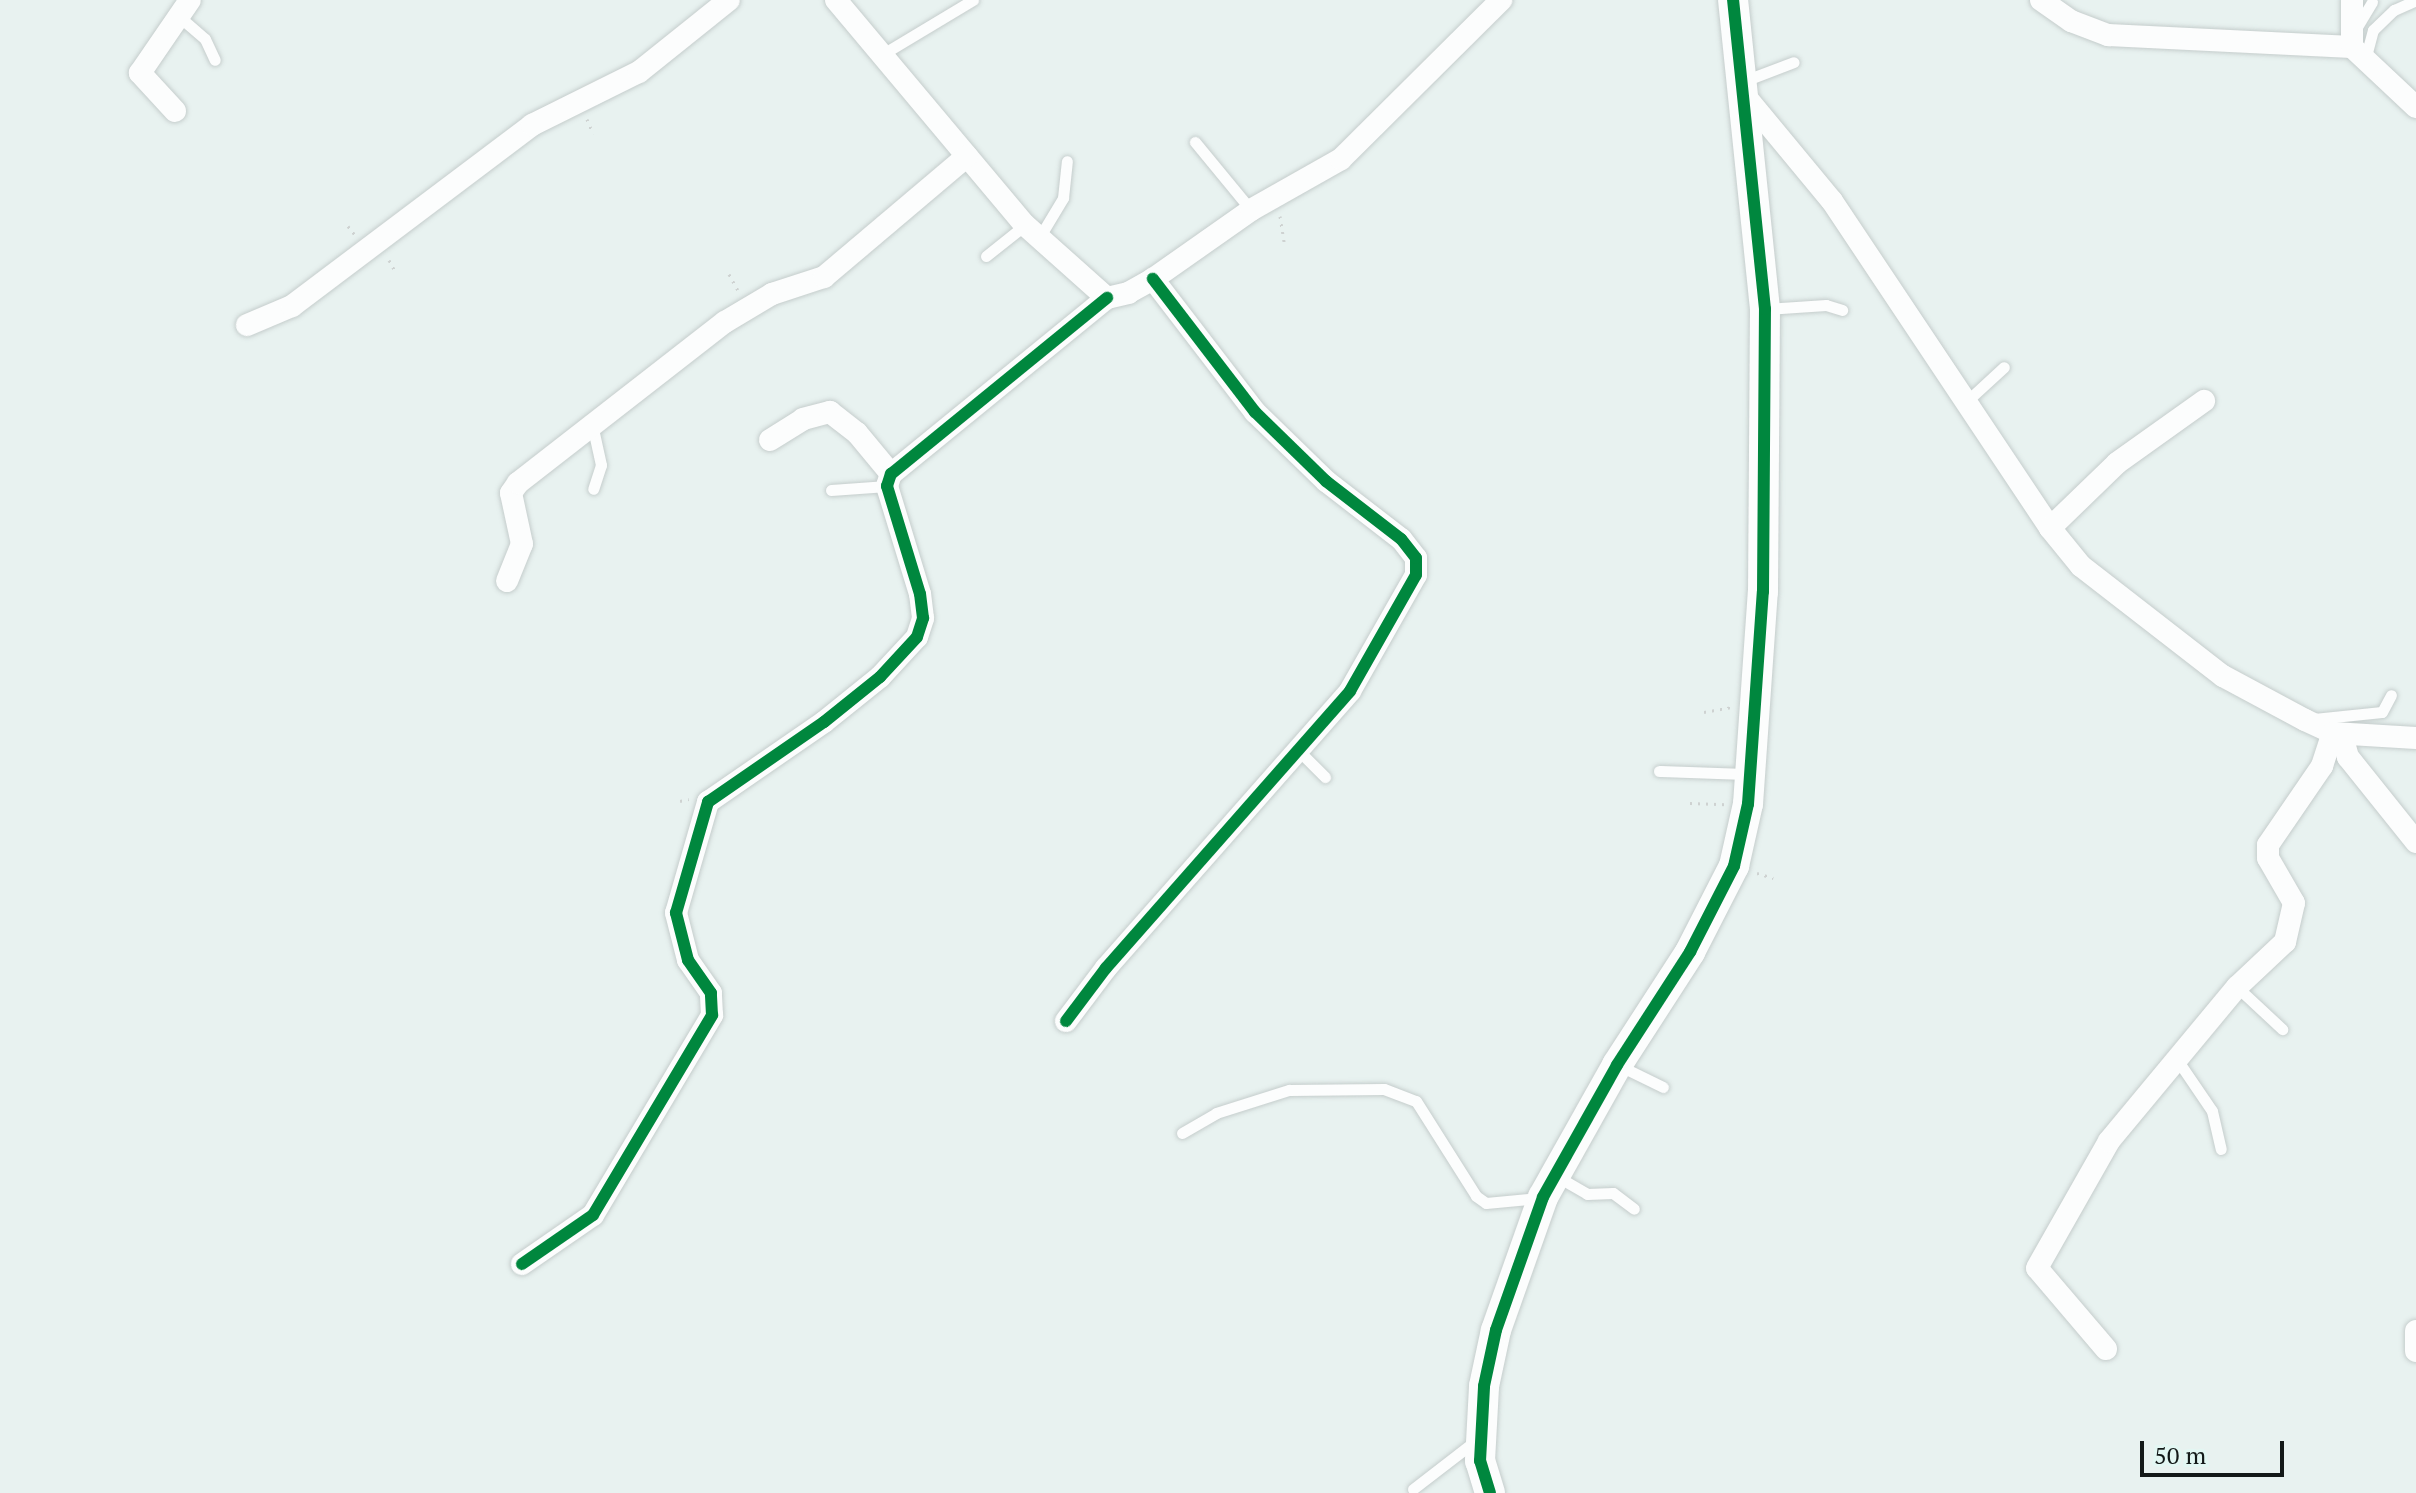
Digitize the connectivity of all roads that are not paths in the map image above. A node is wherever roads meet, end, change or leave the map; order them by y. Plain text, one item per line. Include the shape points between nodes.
1 (729, 0) edge
2 (836, 0) edge
3 (973, 0) edge
4 (1501, 0) edge
5 (1733, 0) edge
6 (2041, 0) edge
7 (2416, 0) edge
8 (2362, 1) edge
9 (186, 10) edge
10 (2356, 46) junction
11 (883, 54) junction
12 (215, 60) dead end
13 (1794, 62) dead end
14 (1744, 88) junction
15 (2416, 107) edge
16 (175, 111) dead end
17 (1195, 142) dead end
18 (967, 156) junction
19 (1067, 161) dead end
20 (1251, 210) junction
21 (1032, 232) junction
22 (986, 256) dead end
23 (1153, 279) junction
24 (1107, 298) junction
25 (1765, 309) junction
26 (1842, 310) dead end
27 (247, 325) dead end
28 (2004, 367) dead end
29 (1967, 401) junction
30 (2204, 401) dead end
31 (592, 423) junction
32 (770, 440) dead end
33 (889, 480) junction
34 (593, 489) dead end
35 (831, 490) dead end
36 (2050, 528) junction
37 (507, 581) dead end
38 (2391, 695) dead end
39 (2305, 720) junction
40 (2338, 734) junction
41 (2416, 738) edge
42 (1301, 753) junction
43 (1659, 771) dead end
44 (1752, 774) junction
45 (1325, 777) dead end
46 (2416, 842) edge
47 (2237, 987) junction
48 (1066, 1021) dead end
49 (2282, 1029) dead end
50 (2176, 1057) junction
51 (1617, 1065) junction
52 (1663, 1087) dead end
53 (1182, 1133) dead end
54 (2221, 1149) dead end
55 (1548, 1186) junction
56 (1634, 1209) dead end
57 (522, 1264) dead end
58 (2416, 1331) edge
59 (2106, 1349) dead end
60 (2416, 1351) edge
61 (1479, 1438) junction
62 (1413, 1489) dead end
63 (1490, 1493) edge

1 - 27 street via 639,72 532,125 292,306
2 - 11 street
3 - 11 lane
4 - 20 street via 1341,159
5 - 14 street
6 - 10 street via 2071,21 2108,35
7 - 10 lane via 2394,10
8 - 10 street
9 - 12 lane
9 - 16 street via 140,73
10 - 15 street
11 - 18 street
13 - 14 lane
14 - 25 street
14 - 29 street via 1832,201
17 - 20 lane
18 - 21 street
18 - 31 street via 824,277 748,307
19 - 21 lane via 1063,198
20 - 23 street
21 - 22 lane
21 - 24 street
23 - 24 street
23 - 42 street via 1255,412 1416,558 1416,575 1350,691
24 - 33 street
25 - 26 lane via 1826,305
25 - 44 street via 1763,592
28 - 29 lane
29 - 36 street
30 - 36 street via 2117,463
31 - 34 lane via 601,465
31 - 37 street via 511,493 522,544
32 - 33 street via 803,419 830,412 857,433
33 - 35 lane
33 - 57 street via 916,573 923,618 917,637 880,677 824,722 708,802 676,913 688,960 711,993 712,1015 593,1215
36 - 39 street via 2081,566 2182,647
38 - 39 lane via 2382,712
39 - 40 street
40 - 41 street
40 - 46 street via 2348,757
40 - 47 street via 2268,845 2268,858 2294,903 2285,942
42 - 45 lane
42 - 48 street via 1126,946
43 - 44 lane
44 - 51 street via 1728,878 1690,952
47 - 49 lane
47 - 50 street
50 - 54 lane via 2212,1111
50 - 59 street via 2109,1141 2037,1268
51 - 52 lane
51 - 55 street
53 - 55 lane via 1216,1113 1289,1090 1384,1089 1416,1101 1476,1196 1486,1203 1499,1206
55 - 56 lane via 1613,1193
55 - 61 street via 1496,1330
58 - 60 street
61 - 62 lane
61 - 63 street

